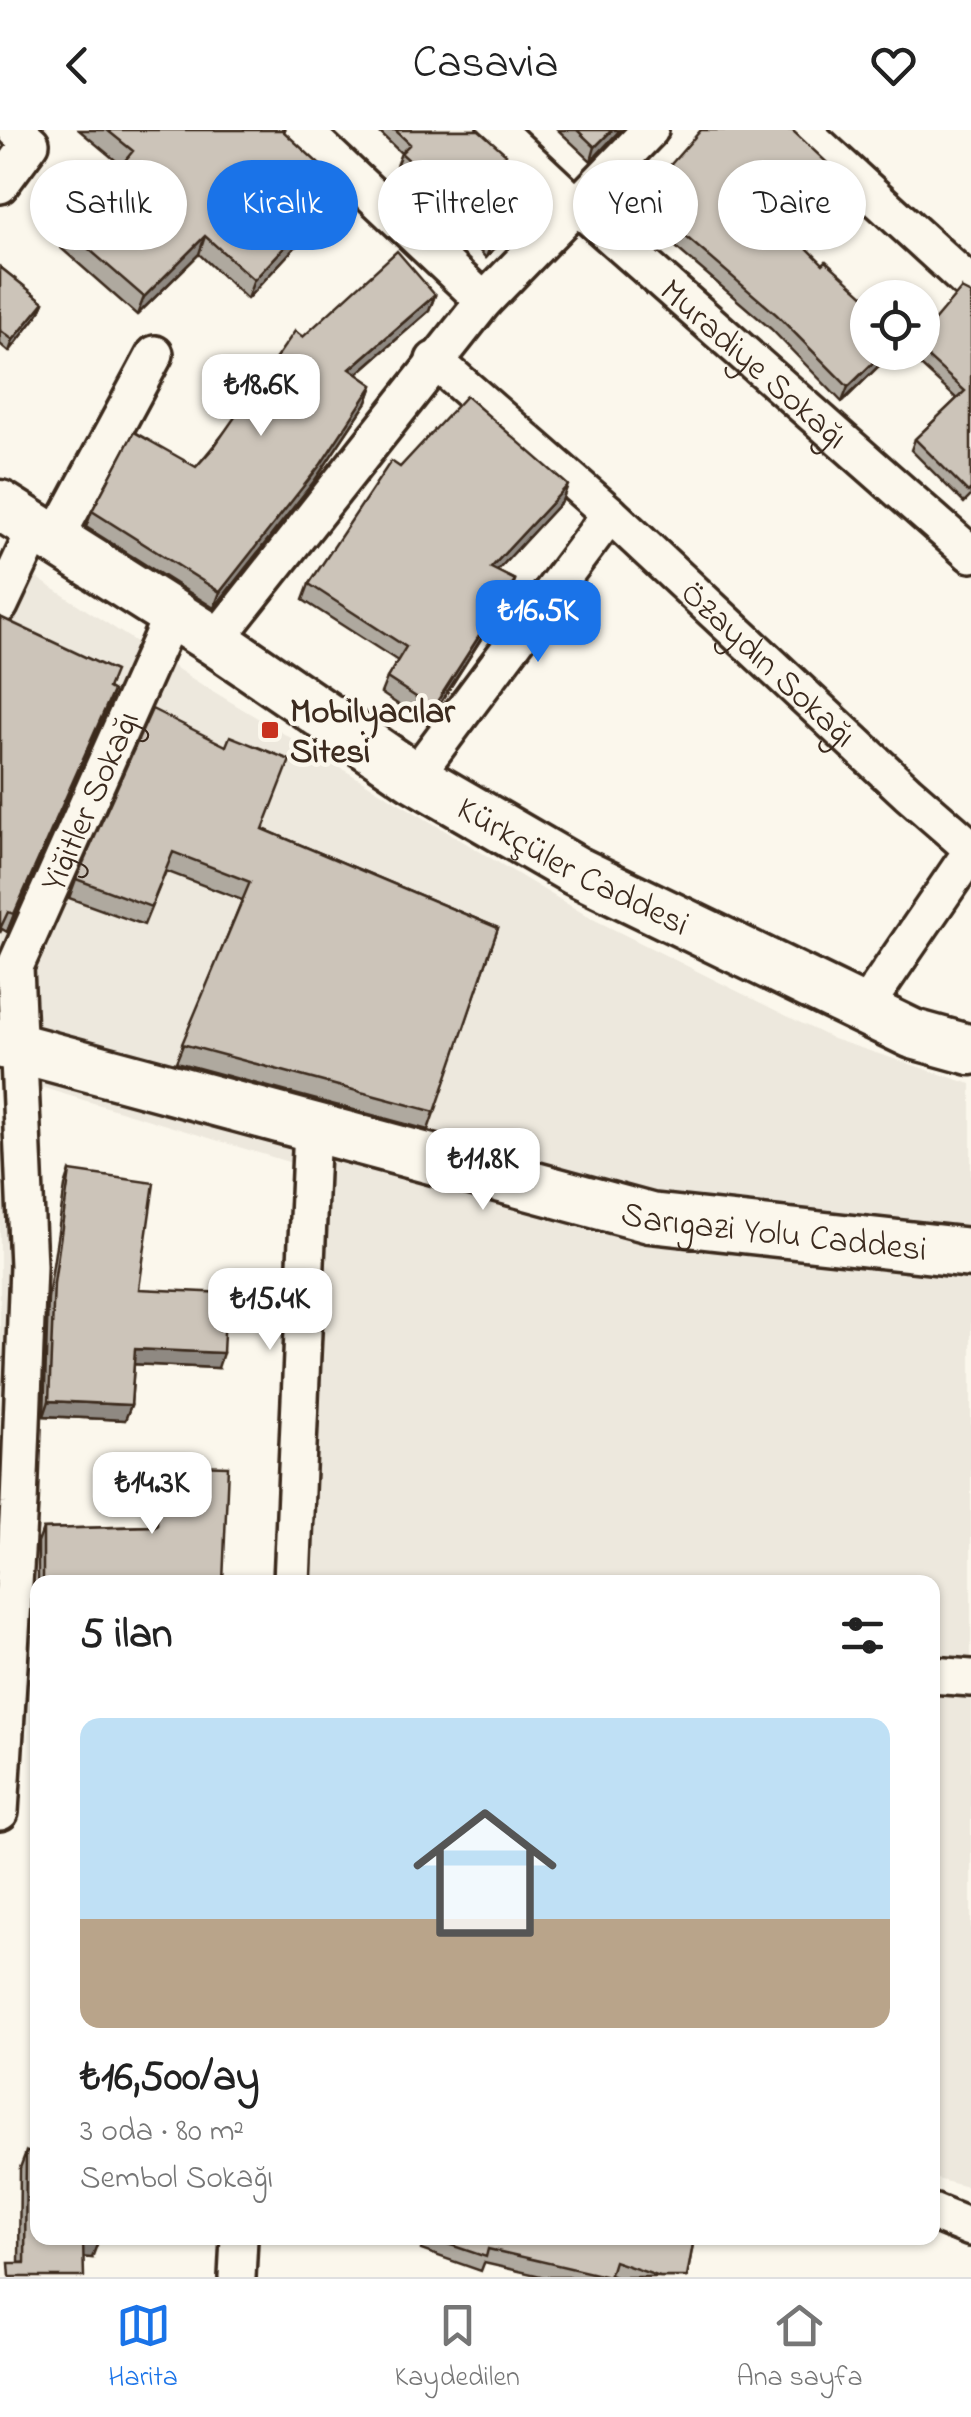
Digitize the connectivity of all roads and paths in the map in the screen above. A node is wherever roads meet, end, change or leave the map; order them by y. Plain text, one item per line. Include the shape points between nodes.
1 (303, 130) edge
2 (496, 130) edge
3 (650, 130) edge
4 (802, 130) edge
5 (24, 136) edge
6 (621, 160) edge
7 (0, 186) edge
8 (573, 202) edge
9 (573, 210) edge
10 (627, 250) edge
11 (971, 285) edge
12 (484, 301) junction
13 (155, 354) dead end
14 (434, 360) junction
15 (610, 514) junction
16 (30, 524) edge
17 (971, 554) edge
18 (0, 605) edge
19 (171, 616) junction
20 (215, 642) junction
21 (414, 777) junction
22 (971, 850) edge
23 (863, 1010) junction
24 (9, 1046) edge
25 (971, 1050) edge
26 (312, 1127) junction
27 (971, 1253) edge
28 (14, 1267) edge
29 (10, 1502) edge
30 (292, 1575) edge
31 (940, 1676) edge
32 (971, 1678) edge
33 (3, 1732) edge
34 (0, 1812) edge
35 (940, 2215) edge
36 (971, 2228) edge
37 (239, 2245) edge
38 (237, 2277) edge

1 - 12 street
2 - 8 street, Muradiye Sokağı
3 - 6 street
4 - 11 street
5 - 7 street
9 - 12 street
10 - 17 street, Muradiye Sokağı
12 - 14 street
13 - 16 street
14 - 15 street, Özaydın Sokağı
14 - 20 street
15 - 21 street
15 - 22 street, Özaydın Sokağı
16 - 18 street
16 - 19 main road, Kürkçüler Caddesi
19 - 20 main road, Kürkçüler Caddesi
19 - 24 street, Yiğitler Sokağı via 16,967
20 - 21 main road, Kürkçüler Caddesi
21 - 23 main road, Kürkçüler Caddesi via 576,871
22 - 23 street
23 - 25 main road, Kürkçüler Caddesi via 913,1034
24 - 26 main road, Sarıgazi Yolu Caddesi
24 - 28 street, Yiğitler Sokağı
26 - 27 main road, Sarıgazi Yolu Caddesi via 650,1218
26 - 30 street
28 - 29 street, Yiğitler Sokağı
29 - 33 street, Yiğitler Sokağı
31 - 32 street
33 - 34 street, Yiğitler Sokağı
35 - 36 street
37 - 38 street

